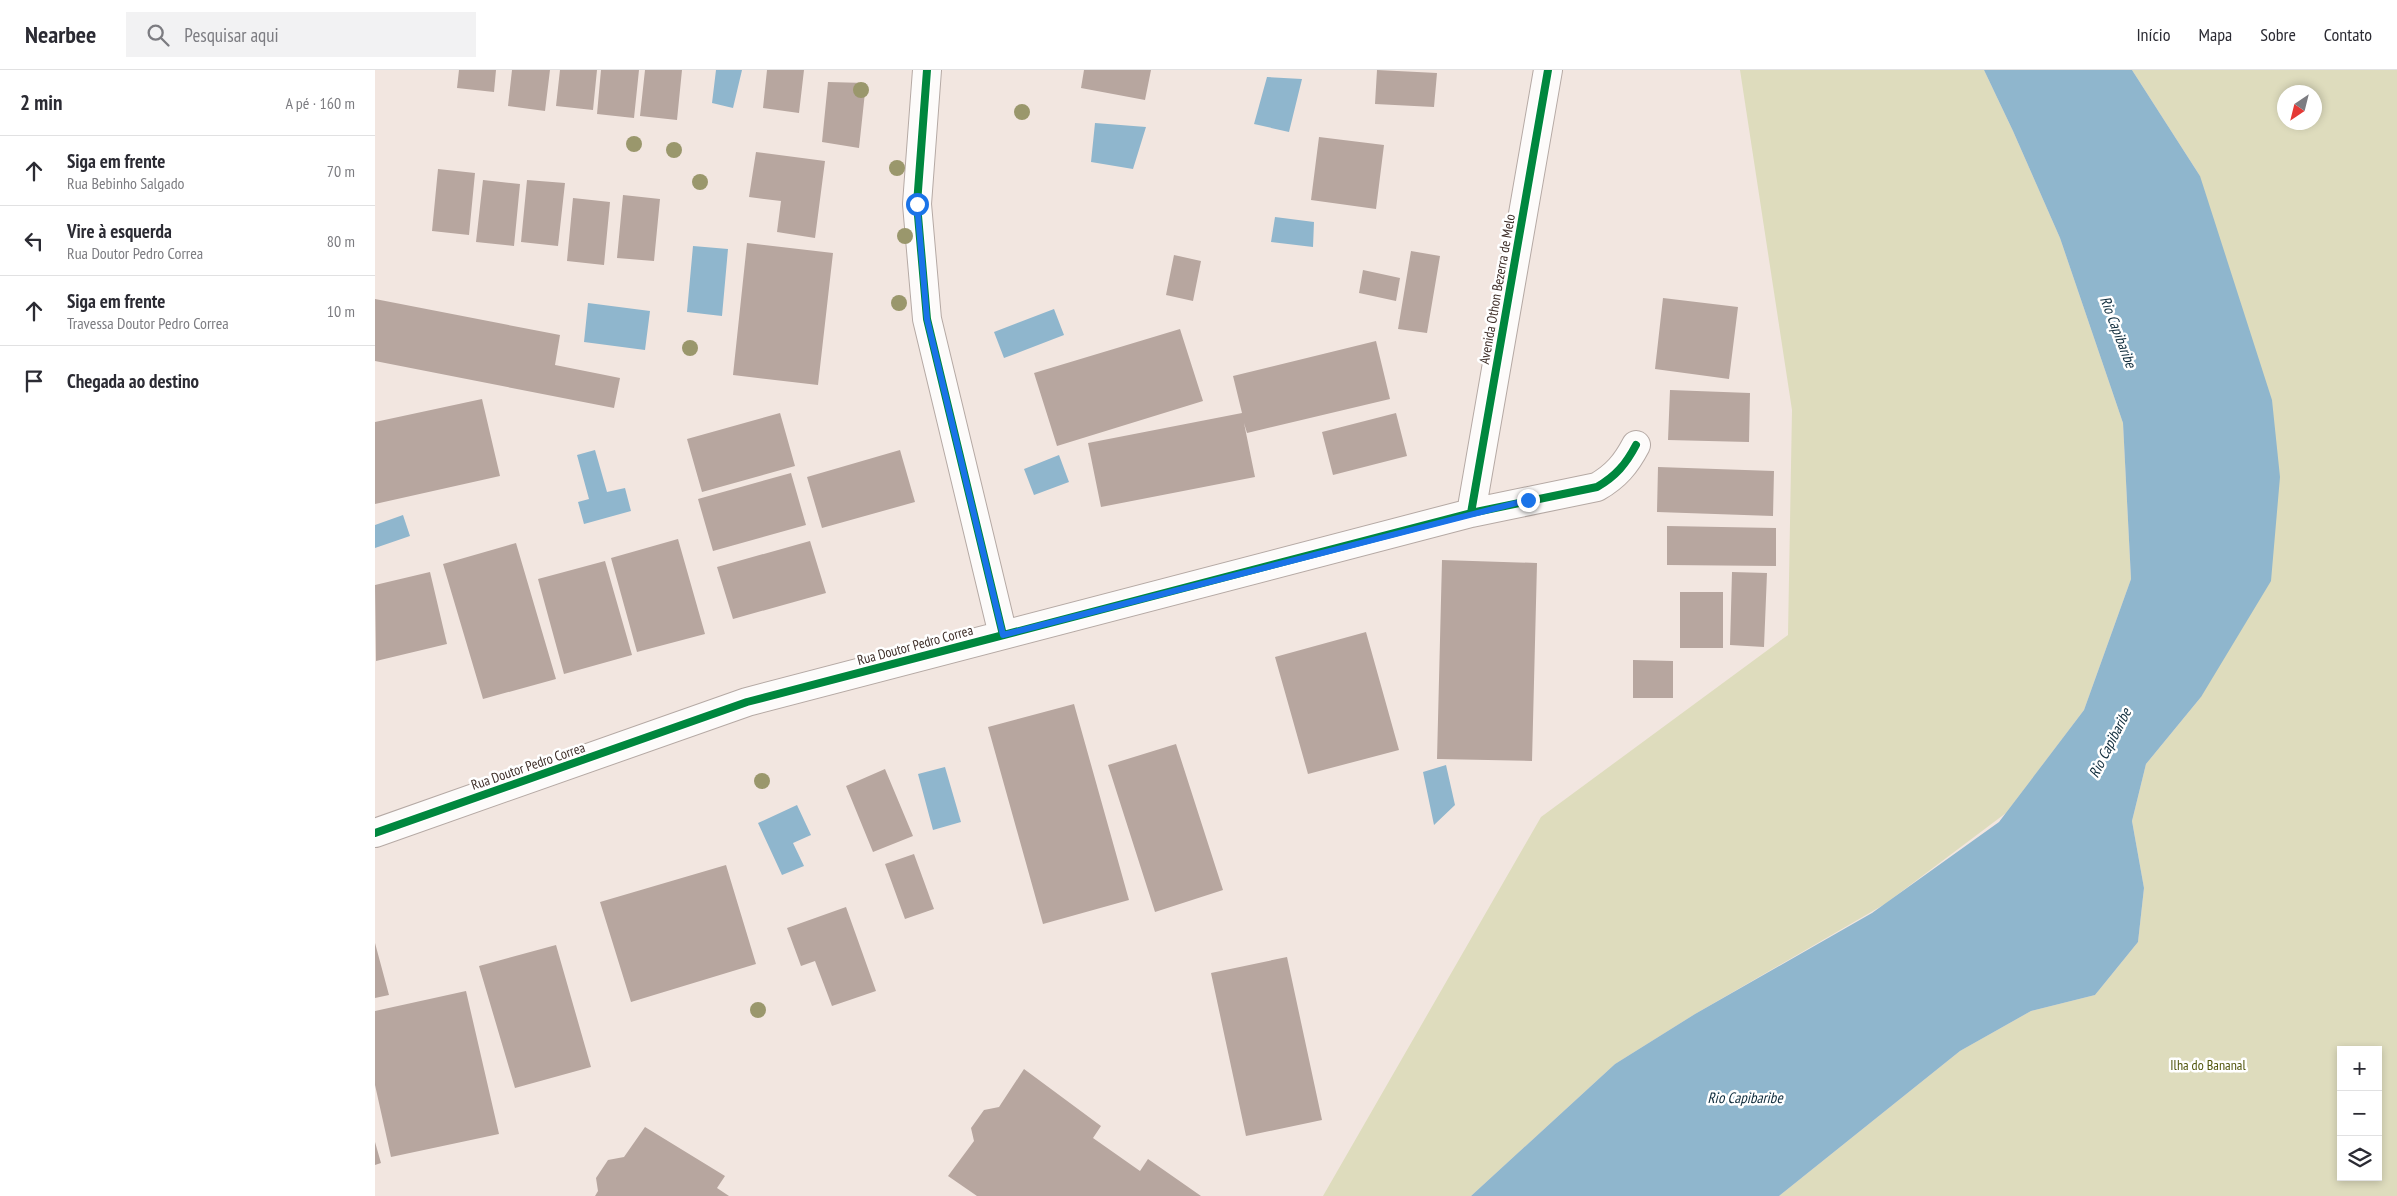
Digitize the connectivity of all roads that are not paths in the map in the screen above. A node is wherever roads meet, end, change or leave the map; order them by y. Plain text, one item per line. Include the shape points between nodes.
1 (927, 70) edge
2 (1548, 70) edge
3 (1636, 445) dead end
4 (1471, 513) junction
5 (1003, 635) junction
6 (375, 833) edge

1 - 5 street via 917,204 927,319
2 - 4 street, Avenida Othon Bezerra de Melo
3 - 4 street, Rua Doutor Pedro Correa via 1625,466 1597,488
4 - 5 street, Rua Doutor Pedro Correa
5 - 6 street, Rua Doutor Pedro Correa via 747,702

